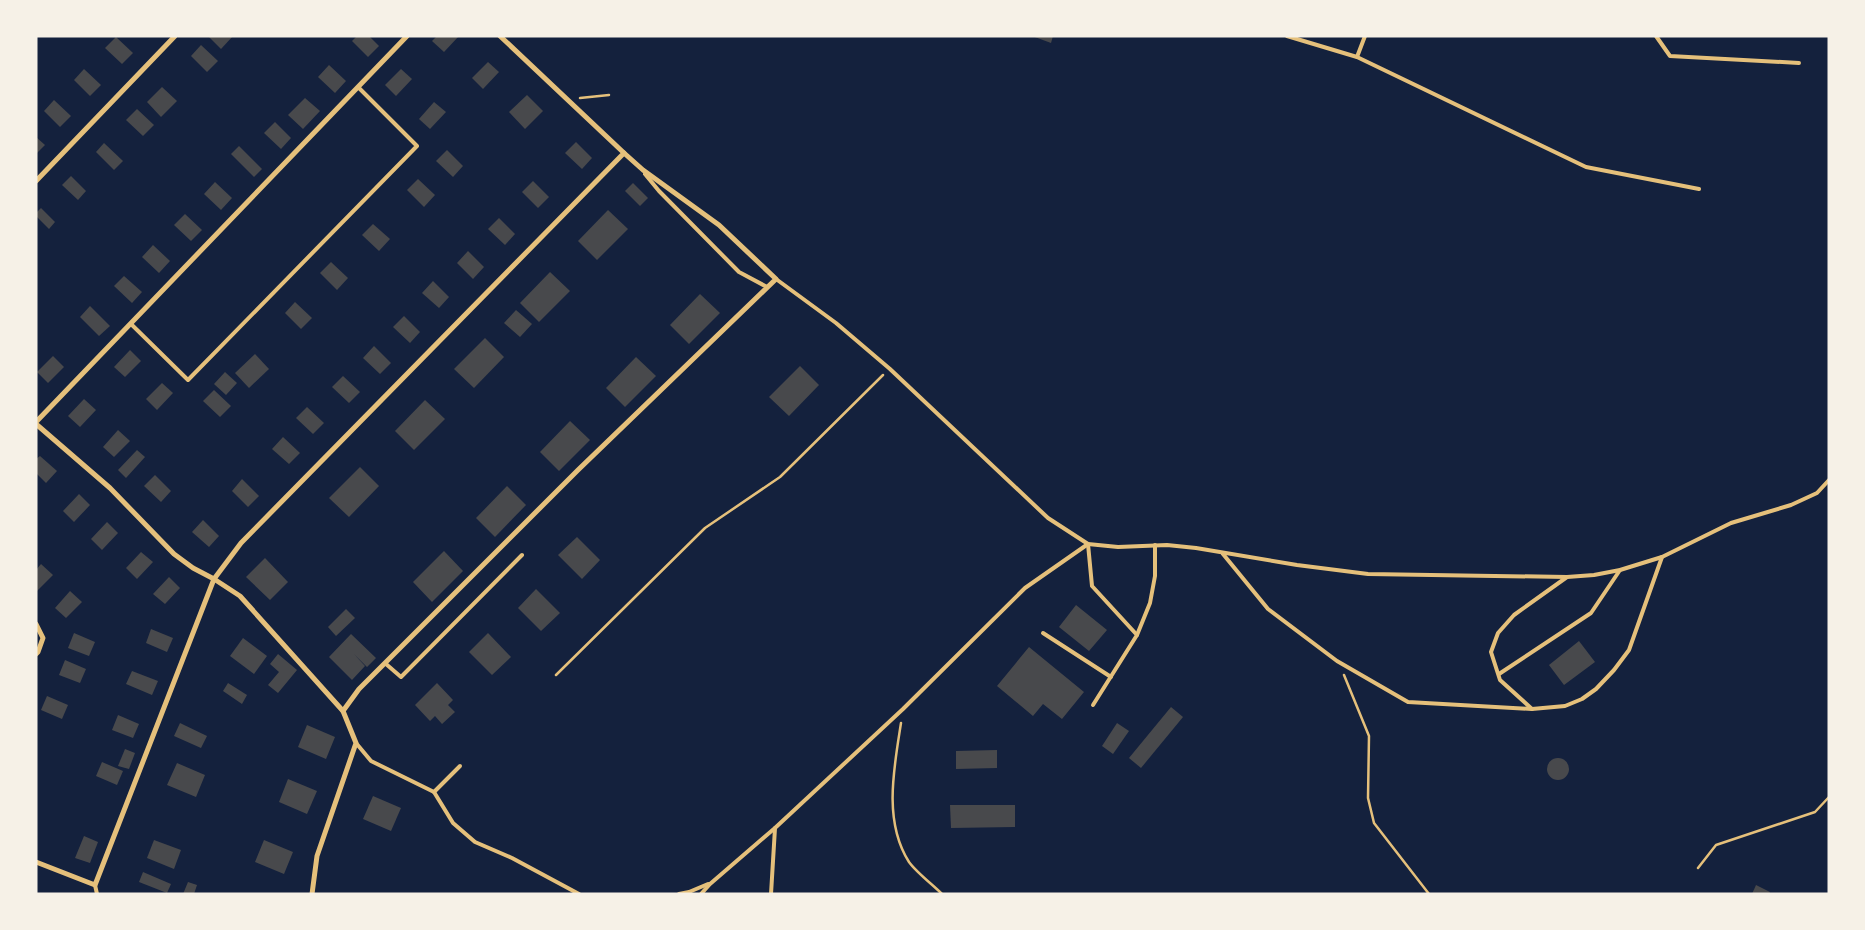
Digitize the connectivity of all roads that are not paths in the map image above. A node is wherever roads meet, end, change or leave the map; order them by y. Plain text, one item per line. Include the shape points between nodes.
1 (175, 36) edge
2 (407, 36) edge
3 (500, 36) edge
4 (1287, 36) edge
5 (1365, 36) edge
6 (1656, 36) edge
7 (1357, 57) junction
8 (1799, 64) dead end
9 (359, 88) junction
10 (624, 153) junction
11 (642, 170) junction
12 (36, 181) edge
13 (1699, 188) dead end
14 (776, 279) junction
15 (767, 288) junction
16 (131, 324) junction
17 (36, 423) edge
18 (1829, 480) edge
19 (1088, 544) junction
20 (1155, 545) junction
21 (1223, 554) junction
22 (522, 556) dead end
23 (1662, 557) junction
24 (1620, 570) junction
25 (1568, 577) junction
26 (214, 579) junction
27 (36, 624) edge
28 (1043, 633) dead end
29 (1137, 635) junction
30 (36, 654) edge
31 (386, 664) junction
32 (1498, 674) junction
33 (1111, 677) junction
34 (1093, 705) dead end
35 (1532, 709) junction
36 (343, 711) junction
37 (356, 743) junction
38 (460, 766) dead end
39 (434, 792) junction
40 (776, 828) junction
41 (36, 862) edge
42 (710, 884) junction
43 (95, 886) junction
44 (97, 894) edge
45 (312, 894) edge
46 (579, 894) edge
47 (679, 894) edge
48 (701, 894) edge
49 (771, 894) edge

1 - 12 street
2 - 9 street
3 - 10 street
4 - 7 lane
5 - 7 lane
6 - 8 lane via 1670,56
7 - 13 lane via 1586,167
9 - 16 street
9 - 16 lane via 417,146 188,380
10 - 11 street
10 - 26 street via 242,543
11 - 14 street via 719,225
11 - 15 lane via 739,272
14 - 15 street
14 - 19 lane via 836,323 890,369 1048,518
15 - 31 street via 578,470
16 - 17 street
17 - 26 street via 110,488 174,554
18 - 23 lane via 1817,493 1791,505 1731,523
19 - 20 lane via 1118,547
19 - 29 lane via 1092,586
19 - 40 lane via 1025,588
20 - 21 lane
20 - 29 lane via 1155,576 1150,604
21 - 25 lane via 1368,574
21 - 35 lane via 1268,608 1337,661 1408,702
22 - 31 lane via 401,677
23 - 24 lane
23 - 35 lane via 1629,650 1614,670 1582,699 1565,706
24 - 25 lane
24 - 32 lane via 1591,613
25 - 32 lane via 1514,615 1498,633 1491,652
26 - 36 street via 240,596
26 - 43 street
27 - 30 street via 43,638
28 - 33 lane
29 - 33 lane
31 - 36 street via 359,689
32 - 35 lane via 1500,680
33 - 34 lane
36 - 37 street
37 - 39 lane via 370,761
37 - 45 street via 317,856
38 - 39 lane
39 - 46 lane via 453,823 475,842
40 - 42 lane
40 - 49 lane
41 - 43 street
42 - 47 lane
42 - 48 lane
43 - 44 lane

